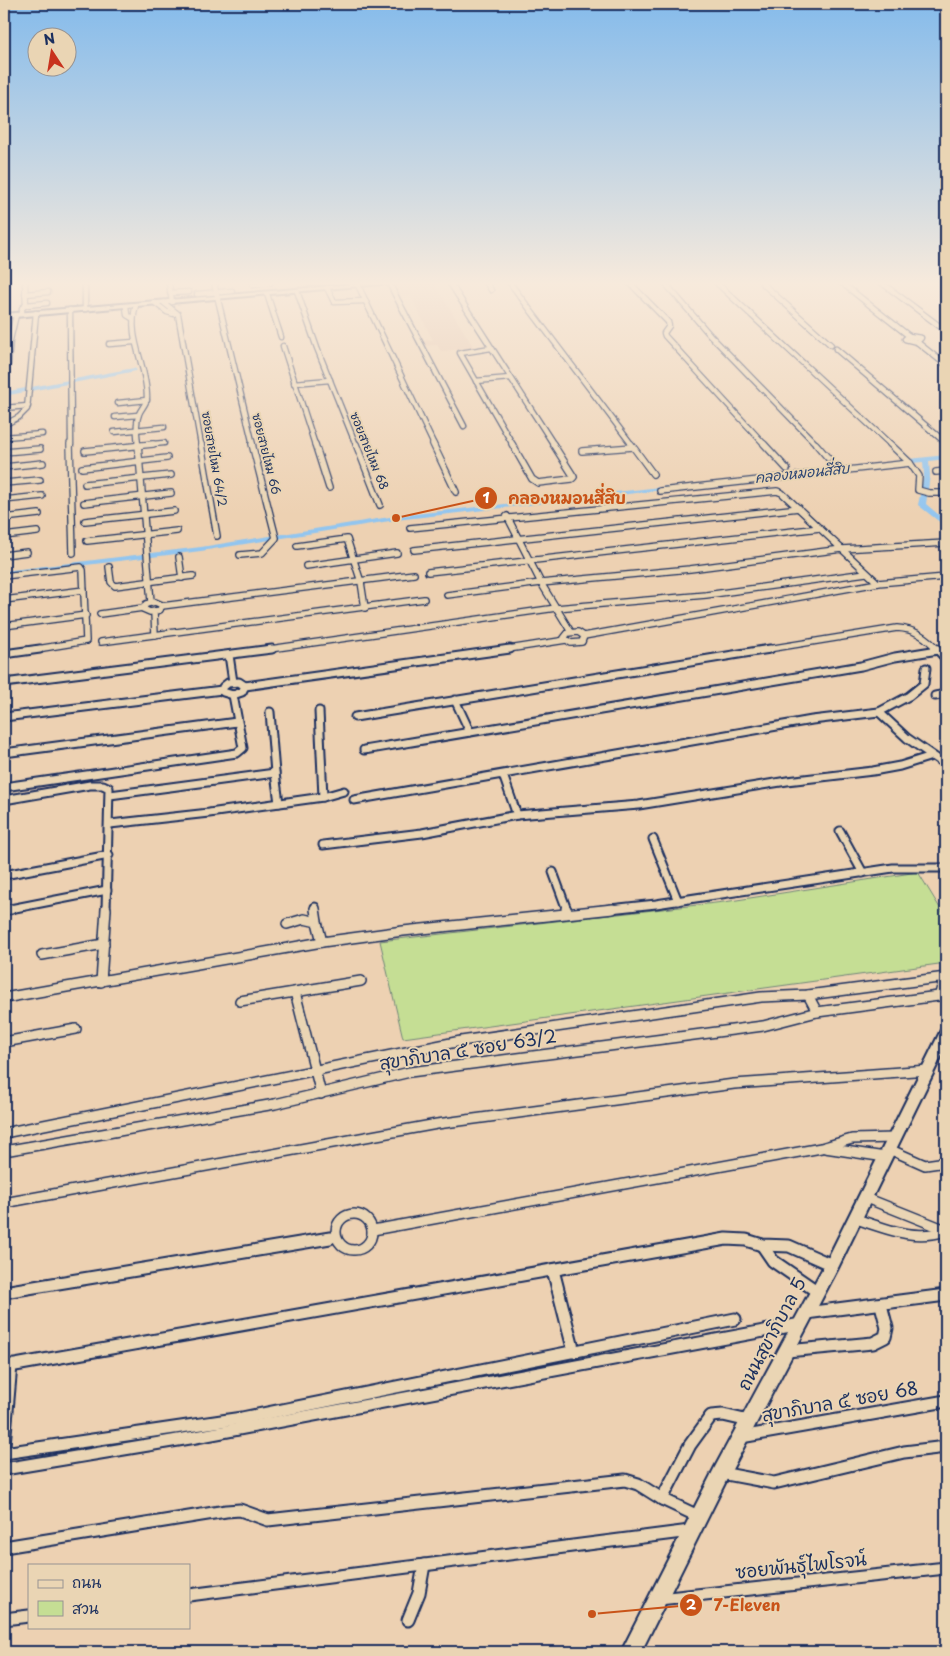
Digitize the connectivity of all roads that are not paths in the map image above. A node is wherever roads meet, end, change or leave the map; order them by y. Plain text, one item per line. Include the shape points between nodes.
1 (8, 360) edge
2 (28, 360) edge
3 (69, 360) edge
4 (140, 360) edge
5 (186, 360) edge
6 (231, 360) edge
7 (287, 360) edge
8 (322, 360) edge
9 (393, 360) edge
10 (430, 360) edge
11 (465, 360) edge
12 (499, 360) edge
13 (568, 360) edge
14 (687, 360) edge
15 (735, 360) edge
16 (800, 360) edge
17 (849, 360) edge
18 (8, 364) dead end
19 (510, 378) junction
20 (330, 380) junction
21 (476, 381) junction
22 (294, 383) junction
23 (146, 400) junction
24 (118, 403) dead end
25 (28, 406) junction
26 (4, 408) edge
27 (138, 415) junction
28 (115, 418) dead end
29 (5, 424) edge
30 (464, 426) dead end
31 (164, 427) dead end
32 (137, 430) junction
33 (114, 432) dead end
34 (42, 434) dead end
35 (4, 438) edge
36 (164, 443) dead end
37 (946, 443) edge
38 (138, 446) junction
39 (633, 447) junction
40 (40, 449) dead end
41 (85, 451) dead end
42 (582, 451) dead end
43 (4, 452) edge
44 (167, 458) dead end
45 (828, 458) dead end
46 (139, 462) junction
47 (910, 462) junction
48 (43, 463) dead end
49 (4, 468) edge
50 (82, 468) dead end
51 (787, 469) dead end
52 (946, 470) edge
53 (936, 472) dead end
54 (653, 474) dead end
55 (171, 475) dead end
56 (140, 478) junction
57 (40, 480) dead end
58 (4, 483) edge
59 (85, 484) dead end
60 (329, 488) dead end
61 (660, 490) dead end
62 (456, 492) dead end
63 (171, 493) dead end
64 (946, 493) edge
65 (42, 496) dead end
66 (142, 496) junction
67 (4, 500) edge
68 (84, 504) dead end
69 (380, 505) dead end
70 (799, 508) junction
71 (174, 511) dead end
72 (38, 514) dead end
73 (143, 515) junction
74 (507, 516) junction
75 (4, 518) edge
76 (85, 521) dead end
77 (410, 528) dead end
78 (820, 528) junction
79 (177, 531) dead end
80 (36, 532) dead end
81 (145, 534) junction
82 (4, 536) edge
83 (217, 536) dead end
84 (518, 537) junction
85 (87, 541) dead end
86 (946, 544) edge
87 (297, 546) dead end
88 (842, 549) junction
89 (414, 550) dead end
90 (27, 552) dead end
91 (73, 553) dead end
92 (398, 553) dead end
93 (4, 555) edge
94 (240, 556) dead end
95 (179, 557) dead end
96 (352, 559) junction
97 (529, 560) junction
98 (306, 566) dead end
99 (109, 567) dead end
100 (428, 572) dead end
101 (866, 573) junction
102 (414, 574) dead end
103 (4, 576) edge
104 (193, 576) dead end
105 (946, 577) edge
106 (182, 578) junction
107 (149, 582) junction
108 (361, 582) junction
109 (541, 582) junction
110 (878, 583) junction
111 (84, 590) junction
112 (447, 595) dead end
113 (424, 599) dead end
114 (4, 600) edge
115 (151, 602) junction
116 (162, 606) junction
117 (143, 608) junction
118 (365, 608) junction
119 (556, 608) junction
120 (154, 612) junction
121 (100, 614) dead end
122 (86, 616) junction
123 (4, 626) edge
124 (571, 632) junction
125 (155, 635) junction
126 (584, 636) junction
127 (566, 640) junction
128 (100, 642) dead end
129 (938, 650) junction
130 (4, 654) edge
131 (229, 655) junction
132 (946, 658) edge
133 (926, 668) dead end
134 (233, 682) junction
135 (4, 683) edge
136 (245, 686) junction
137 (222, 690) junction
138 (946, 694) edge
139 (233, 695) junction
140 (935, 696) dead end
141 (455, 700) junction
142 (319, 711) dead end
143 (270, 712) dead end
144 (879, 712) junction
145 (4, 717) edge
146 (355, 717) dead end
147 (237, 722) junction
148 (470, 732) junction
149 (364, 750) dead end
150 (4, 753) edge
151 (932, 756) junction
152 (946, 764) edge
153 (275, 773) junction
154 (503, 775) junction
155 (4, 787) edge
156 (344, 791) dead end
157 (110, 794) junction
158 (323, 797) junction
159 (4, 800) edge
160 (354, 800) dead end
161 (279, 803) junction
162 (517, 816) junction
163 (110, 824) junction
164 (840, 831) dead end
165 (653, 839) dead end
166 (323, 845) dead end
167 (109, 855) junction
168 (946, 868) edge
169 (553, 872) dead end
170 (863, 873) junction
171 (4, 875) edge
172 (107, 890) junction
173 (678, 901) junction
174 (315, 907) dead end
175 (4, 910) edge
176 (568, 913) junction
177 (317, 922) junction
178 (287, 924) dead end
179 (322, 942) junction
180 (104, 944) junction
181 (42, 955) dead end
182 (946, 976) edge
183 (361, 981) dead end
184 (101, 982) junction
185 (295, 992) junction
186 (808, 995) junction
187 (943, 995) edge
188 (4, 998) edge
189 (240, 1001) dead end
190 (817, 1012) junction
191 (76, 1029) dead end
192 (946, 1034) edge
193 (4, 1042) edge
194 (941, 1056) edge
195 (928, 1070) junction
196 (315, 1071) junction
197 (321, 1094) junction
198 (4, 1133) edge
199 (821, 1148) junction
200 (889, 1148) junction
201 (4, 1151) edge
202 (946, 1162) edge
203 (866, 1198) junction
204 (4, 1203) edge
205 (856, 1218) junction
206 (373, 1230) junction
207 (946, 1230) edge
208 (336, 1237) junction
209 (762, 1245) junction
210 (832, 1265) junction
211 (554, 1270) junction
212 (4, 1292) edge
213 (818, 1292) junction
214 (946, 1294) edge
215 (881, 1305) junction
216 (735, 1319) dead end
217 (804, 1319) junction
218 (786, 1351) junction
219 (574, 1352) junction
220 (7, 1366) edge
221 (946, 1401) edge
222 (749, 1421) junction
223 (740, 1438) junction
224 (4, 1445) edge
225 (946, 1446) edge
226 (4, 1453) edge
227 (4, 1469) edge
228 (721, 1473) junction
229 (662, 1499) junction
230 (696, 1524) junction
231 (4, 1547) edge
232 (424, 1565) junction
233 (946, 1568) edge
234 (190, 1595) edge
235 (659, 1599) junction
236 (28, 1616) edge
237 (4, 1619) edge
238 (408, 1620) dead end
239 (631, 1652) edge

1 - 18 street
2 - 25 street
3 - 91 street
4 - 23 street via 146,378
5 - 83 street, ซอยสายไหม 64/2
6 - 94 street, ซอยสายไหม 66 via 276,538 262,553
7 - 22 street
8 - 20 street, ซอยสายไหม 68
9 - 62 street
10 - 30 street
11 - 21 street
12 - 19 street
13 - 39 street
14 - 51 street
15 - 45 street
16 - 47 street
17 - 37 street
19 - 21 street
19 - 21 street via 574,477 570,480 534,481
20 - 22 street
20 - 69 street, ซอยสายไหม 68
22 - 60 street
23 - 24 street
23 - 27 street
25 - 26 street
25 - 29 street via 19,417
27 - 28 street
27 - 32 street
31 - 32 street
32 - 33 street
32 - 38 street
34 - 35 street
36 - 38 street
38 - 41 street
38 - 46 street
39 - 42 street
39 - 54 street
40 - 43 street
44 - 46 street
46 - 50 street
46 - 56 street
47 - 61 street
47 - 64 street via 918,472 918,490
48 - 49 street
52 - 53 street
55 - 56 street
56 - 59 street
56 - 66 street
57 - 58 street
63 - 66 street
65 - 67 street
66 - 68 street
66 - 73 street
70 - 74 street via 782,493 773,490 653,505
70 - 78 street
70 - 84 street
71 - 73 street
72 - 75 street
73 - 76 street
73 - 81 street
74 - 77 street
74 - 84 street
78 - 88 street
78 - 97 street
79 - 81 street
80 - 82 street
81 - 85 street
81 - 107 street
84 - 89 street
84 - 97 street
86 - 88 street
87 - 96 street via 347,538
88 - 101 street
88 - 109 street via 690,569
90 - 93 street
92 - 96 street
95 - 106 street
96 - 98 street
96 - 108 street
97 - 100 street
97 - 109 street
99 - 107 street via 111,582 115,586
101 - 110 street
101 - 119 street via 706,595
102 - 108 street
103 - 111 street via 78,566 83,570
104 - 106 street
105 - 110 street
106 - 107 street
107 - 115 street
108 - 116 street
108 - 118 street
109 - 112 street
109 - 119 street
110 - 126 street
111 - 114 street
111 - 122 street
113 - 118 street
115 - 116 street
115 - 117 street
116 - 120 street
117 - 120 street
117 - 121 street
118 - 125 street
119 - 124 street
119 - 131 street
120 - 125 street
122 - 123 street
122 - 130 street via 86,641
124 - 126 street
124 - 127 street via 564,636
125 - 128 street
126 - 127 street via 579,643
127 - 136 street
129 - 132 street
129 - 141 street via 915,629 897,628
129 - 148 street via 844,670
131 - 134 street
131 - 135 street
133 - 144 street via 924,684
134 - 136 street
134 - 137 street
136 - 139 street via 242,692
137 - 139 street
137 - 145 street
138 - 140 street
139 - 147 street
141 - 146 street
141 - 148 street
142 - 158 street
143 - 153 street
144 - 151 street
144 - 154 street via 812,720
147 - 150 street
147 - 155 street via 243,748 237,753
148 - 149 street
151 - 152 street
151 - 162 street via 873,771 639,805
153 - 157 street
153 - 161 street
154 - 160 street
154 - 162 street
156 - 158 street
157 - 159 street via 108,786 99,784
157 - 163 street
158 - 161 street
161 - 163 street
162 - 166 street via 422,833
163 - 167 street
164 - 170 street
165 - 173 street
167 - 171 street
167 - 172 street
168 - 170 street via 893,868
169 - 176 street
170 - 173 street
172 - 175 street
172 - 180 street
173 - 176 street
174 - 177 street
176 - 179 street
177 - 178 street via 304,919
177 - 179 street
179 - 184 street
180 - 181 street
180 - 184 street
182 - 186 street
182 - 187 street
183 - 185 street
184 - 188 street
185 - 189 street
185 - 196 street
186 - 190 street
186 - 196 street via 761,997 461,1040
187 - 190 street, สุขาภิบาล ๕ ซอย 63/2
190 - 197 street, สุขาภิบาล ๕ ซอย 63/2 via 764,1026 410,1072
191 - 193 street
192 - 194 main road, ถนนสุขาภิบาล 5
194 - 195 main road, ถนนสุขาภิบาล 5
195 - 200 main road, ถนนสุขาภิบาล 5
195 - 204 street via 734,1084 437,1124
196 - 197 street
196 - 198 street
197 - 201 street, สุขาภิบาล ๕ ซอย 63/2
199 - 200 street
199 - 200 street via 852,1139
199 - 206 street
200 - 202 street via 925,1165
200 - 203 main road, ถนนสุขาภิบาล 5
203 - 205 main road, ถนนสุขาภิบาล 5
203 - 207 street
205 - 207 street via 913,1237 933,1236
205 - 210 main road, ถนนสุขาภิบาล 5
206 - 208 street via 370,1241 360,1249 342,1246
206 - 208 street via 369,1221 354,1215 340,1222
208 - 212 street
209 - 210 street via 789,1246
209 - 211 street via 746,1240 726,1240
209 - 213 street via 773,1261
210 - 213 main road, ถนนสุขาภิบาล 5
211 - 219 street
211 - 220 street
213 - 217 main road, ถนนสุขาภิบาล 5
214 - 215 street
215 - 217 street
215 - 218 street via 887,1328 885,1337 873,1342
216 - 219 street
217 - 218 main road, ถนนสุขาภิบาล 5
217 - 227 street via 206,1436
218 - 222 main road, ถนนสุขาภิบาล 5
219 - 226 street via 242,1418
220 - 224 street
221 - 223 street, สุขาภิบาล ๕ ซอย 68
222 - 223 main road, ถนนสุขาภิบาล 5
222 - 229 street via 712,1416 701,1427
223 - 228 main road, ถนนสุขาภิบาล 5
225 - 228 street via 904,1452 774,1483
228 - 230 main road, ถนนสุขาภิบาล 5
229 - 230 street
229 - 231 street via 638,1484 626,1480 609,1481 268,1520 240,1510 226,1510
230 - 232 street
230 - 235 main road, ถนนสุขาภิบาล 5
232 - 234 street
232 - 238 street via 419,1593
233 - 235 street, ซอยพันธ์ุไพโรจน์
235 - 239 main road, ถนนสุขาภิบาล 5
236 - 237 street

